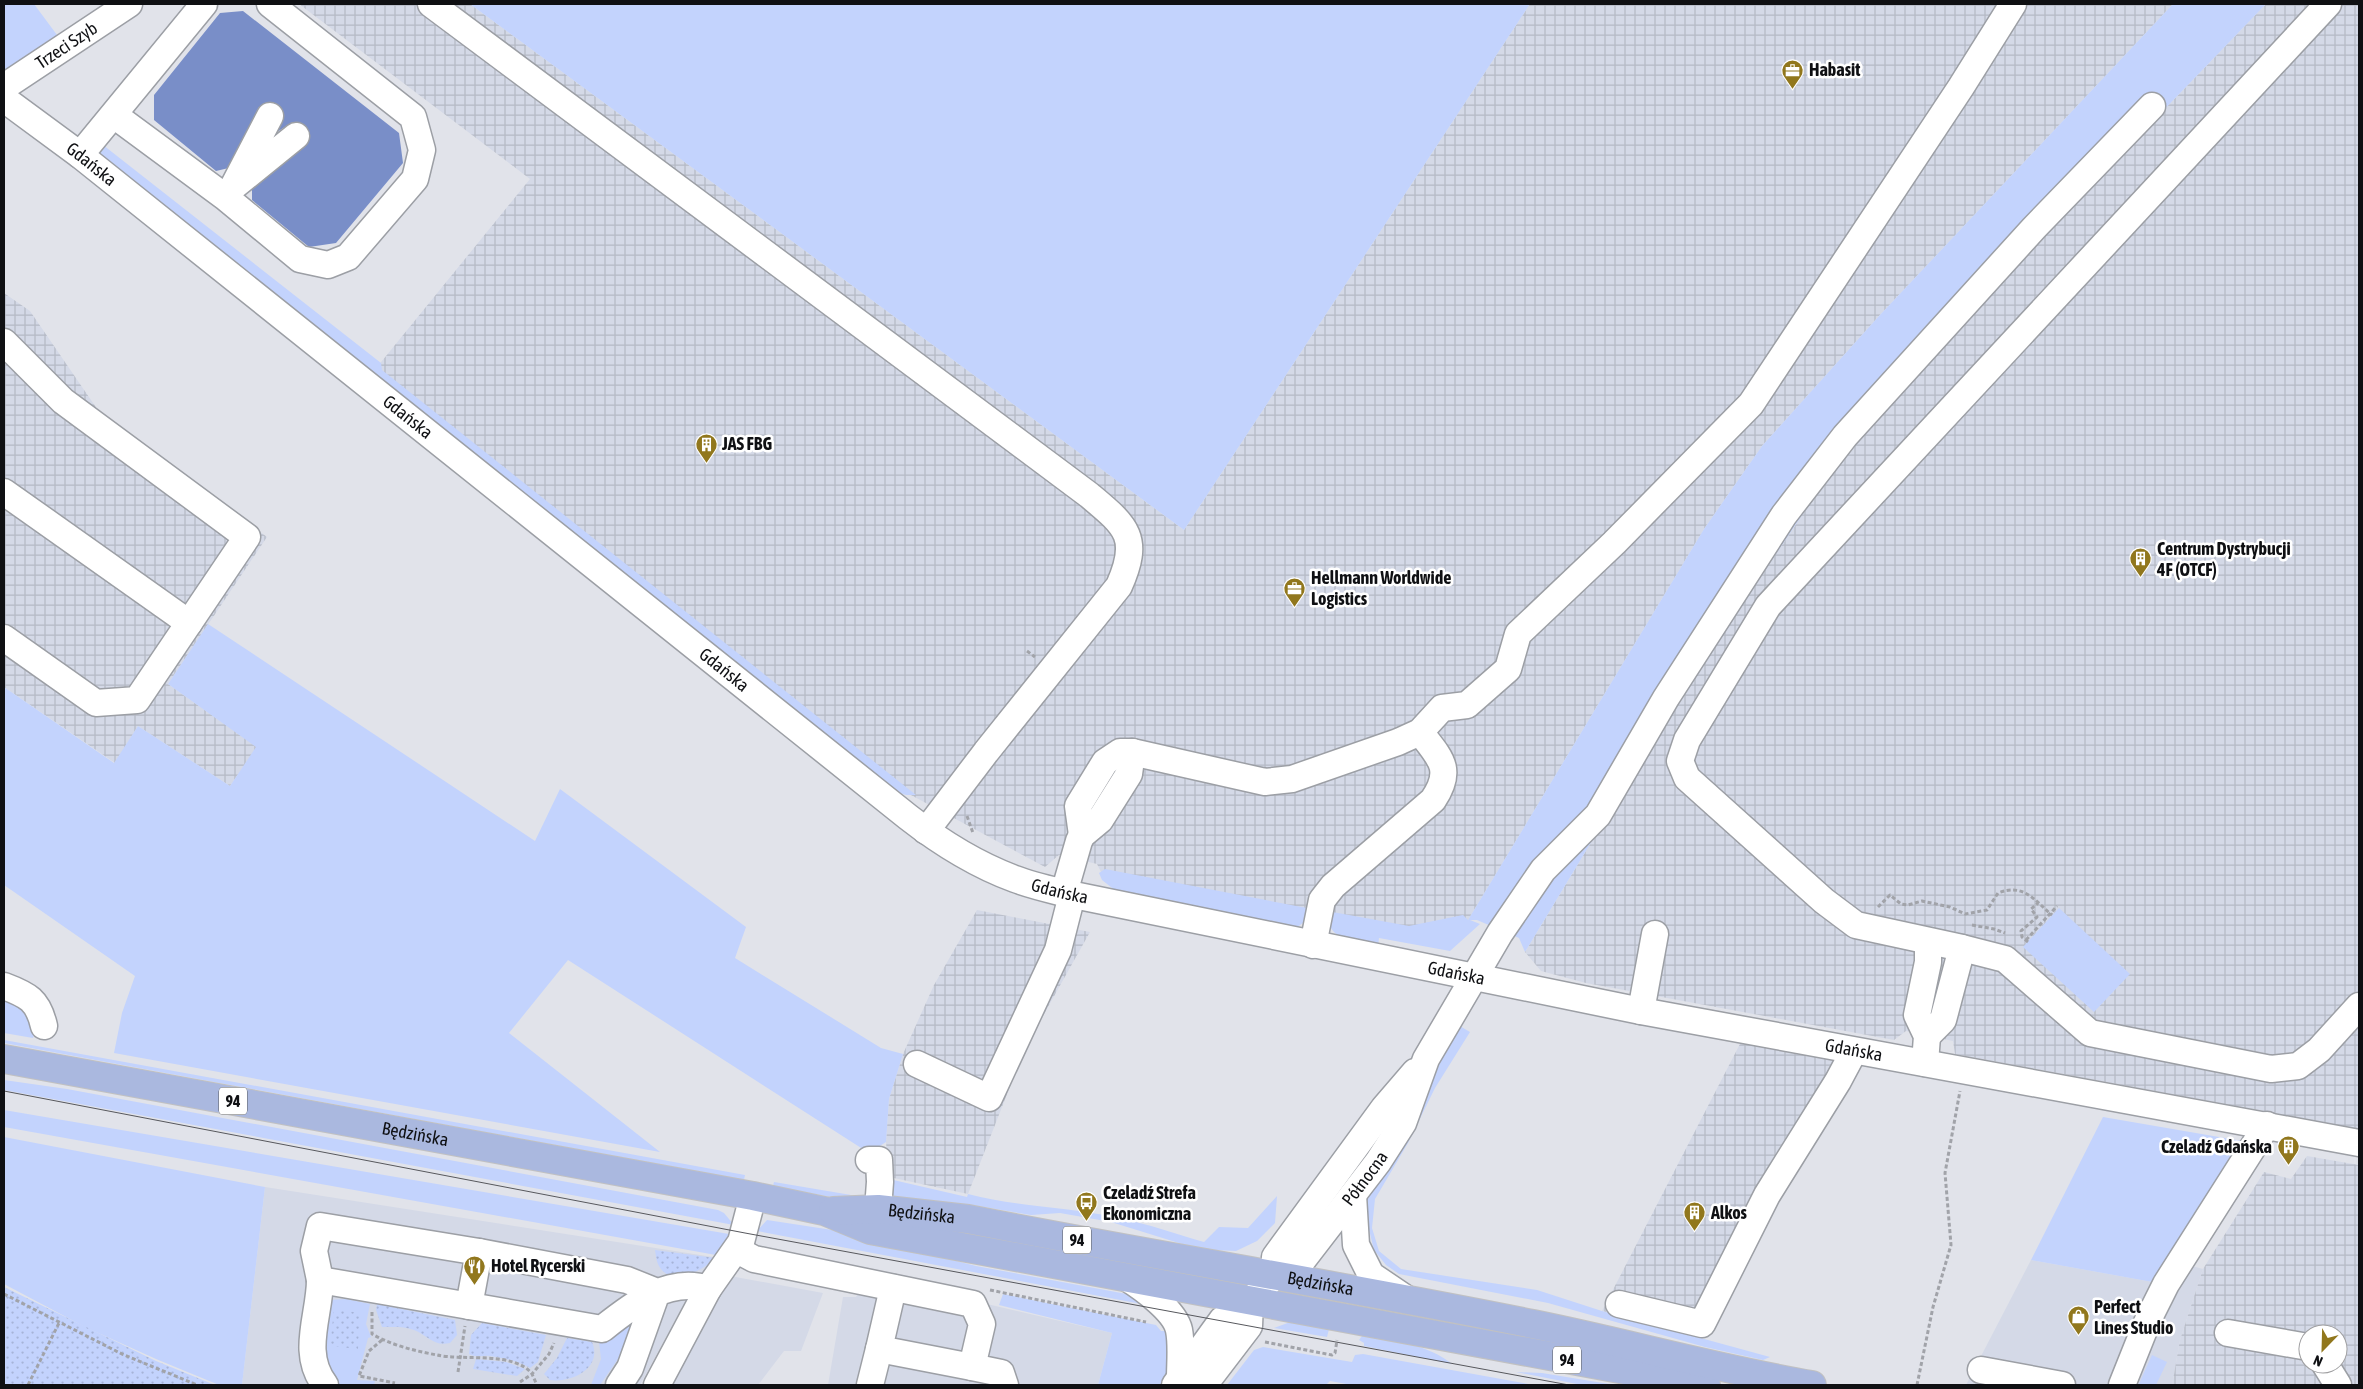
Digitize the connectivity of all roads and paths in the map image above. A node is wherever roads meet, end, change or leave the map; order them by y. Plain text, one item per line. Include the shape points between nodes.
1 (128, 4) edge
2 (204, 4) edge
3 (270, 4) edge
4 (431, 4) edge
5 (2014, 4) edge
6 (2328, 4) edge
7 (4, 87) edge
8 (4, 99) edge
9 (2152, 106) dead end
10 (114, 115) junction
11 (270, 116) dead end
12 (296, 136) dead end
13 (80, 155) junction
14 (229, 192) junction
15 (4, 342) edge
16 (4, 492) edge
17 (189, 623) junction
18 (4, 638) edge
19 (1420, 732) junction
20 (926, 831) junction
21 (1068, 894) junction
22 (2038, 903) junction
23 (2057, 906) dead end
24 (1874, 911) dead end
25 (2051, 915) junction
26 (1655, 934) dead end
27 (2008, 935) dead end
28 (1963, 936) junction
29 (1928, 942) junction
30 (1313, 945) junction
31 (1474, 978) junction
32 (4, 986) edge
33 (2359, 1006) edge
34 (1641, 1011) junction
35 (44, 1026) dead end
36 (1928, 1036) junction
37 (1854, 1050) junction
38 (4, 1059) edge
39 (1426, 1059) junction
40 (1924, 1063) junction
41 (917, 1064) dead end
42 (1964, 1071) junction
43 (2268, 1125) junction
44 (2359, 1143) edge
45 (869, 1160) dead end
46 (1353, 1195) junction
47 (752, 1196) junction
48 (878, 1209) junction
49 (824, 1211) junction
50 (737, 1250) junction
51 (479, 1252) junction
52 (1274, 1276) junction
53 (1127, 1278) junction
54 (320, 1280) junction
55 (894, 1288) junction
56 (708, 1289) junction
57 (657, 1292) junction
58 (4, 1294) edge
59 (1408, 1301) junction
60 (1250, 1302) junction
61 (1620, 1304) dead end
62 (372, 1308) dead end
63 (468, 1312) junction
64 (60, 1323) junction
65 (2228, 1333) dead end
66 (382, 1340) junction
67 (555, 1340) dead end
68 (2298, 1345) edge
69 (879, 1349) junction
70 (460, 1357) junction
71 (972, 1368) junction
72 (1981, 1370) dead end
73 (458, 1372) dead end
74 (532, 1374) junction
75 (2331, 1374) edge
76 (520, 1382) dead end
77 (395, 1383) dead end
78 (1186, 1383) edge
79 (28, 1385) edge
80 (197, 1385) edge
81 (325, 1385) edge
82 (537, 1385) edge
83 (619, 1385) edge
84 (657, 1385) edge
85 (870, 1385) edge
86 (1005, 1385) edge
87 (1706, 1385) edge
88 (1812, 1385) edge
89 (1917, 1385) edge
90 (2062, 1385) edge
91 (2122, 1385) edge
92 (2338, 1385) edge

1 - 7 street, Trzeci Szyb
2 - 10 street
3 - 14 street via 413,117 422,150 415,179 348,257 328,265 300,259
4 - 20 street via 1089,495 1129,534 1126,570 1119,586
5 - 19 street via 1751,404 1614,544 1518,634 1508,669 1468,705 1442,708
6 - 29 street via 1768,606 1687,740 1680,761 1687,778 1818,906 1856,925
8 - 13 street, Gdańska
9 - 31 street, Północna via 2034,228 1840,443 1784,515 1666,698 1598,815 1543,870
10 - 13 street
10 - 14 street
11 - 14 street
12 - 14 street
13 - 20 street, Gdańska
15 - 17 street via 64,401 247,537
16 - 17 street
17 - 18 street via 137,700 96,703
19 - 21 street via 1292,779 1265,782 1132,752 1129,774 1100,820 1082,835
19 - 30 street via 1444,769 1444,784 1433,800 1333,886 1322,900
20 - 21 street, Gdańska via 996,871
21 - 30 street, Gdańska
21 - 41 street via 1058,950 989,1098
22 - 24 path via 2024,891 2004,891 1994,898 1987,910 1965,914 1922,901 1901,904 1890,895
22 - 25 path
22 - 25 path via 2031,909 2037,917 2021,931 2027,941
23 - 25 path
26 - 34 street
27 - 28 path via 1994,929
28 - 29 street
28 - 33 street via 2005,959 2090,1033 2271,1069 2298,1066 2319,1050
28 - 36 street via 1942,1020
29 - 36 street via 1928,962 1917,1016
30 - 31 street, Gdańska
31 - 34 street, Gdańska
31 - 39 street, Północna
32 - 35 street via 30,996 41,1012
34 - 37 street, Gdańska
36 - 40 street
37 - 40 street, Gdańska
37 - 61 street via 1767,1195 1702,1324
38 - 47 main road, Będzińska / 94
39 - 46 street, Północna via 1403,1123
39 - 52 street, Północna via 1384,1108 1291,1233 1275,1257
40 - 42 street, Gdańska
42 - 43 street, Gdańska
42 - 89 path via 1945,1173 1951,1246 1933,1307
43 - 44 street, Gdańska
43 - 91 street via 2166,1284
45 - 48 street via 878,1160
46 - 52 street, Północna via 1298,1266
46 - 59 street via 1356,1245 1371,1275
47 - 49 main road, Będzińska / 94
47 - 50 street via 745,1233
48 - 49 main road, Będzińska / 94
48 - 52 main road, Będzińska / 94 via 968,1219
49 - 53 main road, Będzińska / 94 via 870,1230
50 - 55 street via 754,1260
50 - 56 street
51 - 54 street via 320,1226 314,1251
51 - 57 street via 627,1280
51 - 63 street
52 - 59 main road, Będzińska / 94
52 - 60 street, Północna
53 - 60 main road, Będzińska / 94
53 - 78 street via 1149,1292 1179,1329
54 - 63 street
54 - 81 street via 312,1337 314,1364
55 - 69 street
55 - 71 street via 973,1304 982,1324
56 - 57 street via 695,1285
56 - 84 street
57 - 63 street via 633,1304 602,1329
57 - 83 street via 630,1368
58 - 64 path
59 - 88 main road, Będzińska / 94 via 1532,1324 1749,1374
60 - 78 street via 1249,1326
60 - 87 main road, Będzińska / 94
62 - 66 path via 372,1334
63 - 70 path
64 - 79 path
64 - 80 path via 122,1354
65 - 68 street
66 - 70 path via 438,1356
66 - 77 path via 369,1351 359,1376
67 - 74 path via 549,1354
69 - 71 street
69 - 85 street
70 - 73 path
70 - 74 path via 513,1362
71 - 86 street via 1001,1373
72 - 90 street
74 - 76 path
74 - 82 path
75 - 92 street

